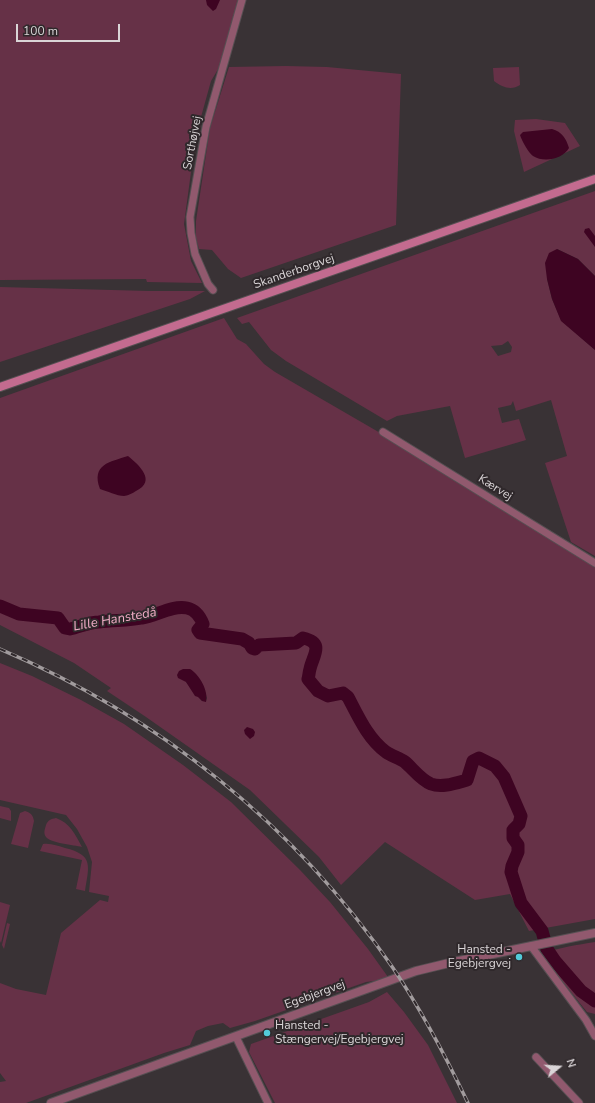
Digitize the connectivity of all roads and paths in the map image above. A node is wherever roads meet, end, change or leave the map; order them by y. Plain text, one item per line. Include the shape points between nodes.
1 (242, 0) edge
2 (595, 179) edge
3 (213, 290) dead end
4 (0, 387) edge
5 (383, 432) dead end
6 (595, 563) edge
7 (595, 933) edge
8 (535, 945) junction
9 (595, 1036) edge
10 (236, 1037) junction
11 (536, 1057) dead end
12 (51, 1103) edge
13 (268, 1103) edge
14 (579, 1103) edge

1 - 3 street, Sorthøjvej via 206,127 190,216 190,233 195,254
2 - 4 main road, Skanderborgvej
5 - 6 street, Kærvej
7 - 8 street, Egebjergvej
8 - 9 street
8 - 10 street, Egebjergvej via 416,971
10 - 12 street, Egebjergvej
10 - 13 street
11 - 14 street

